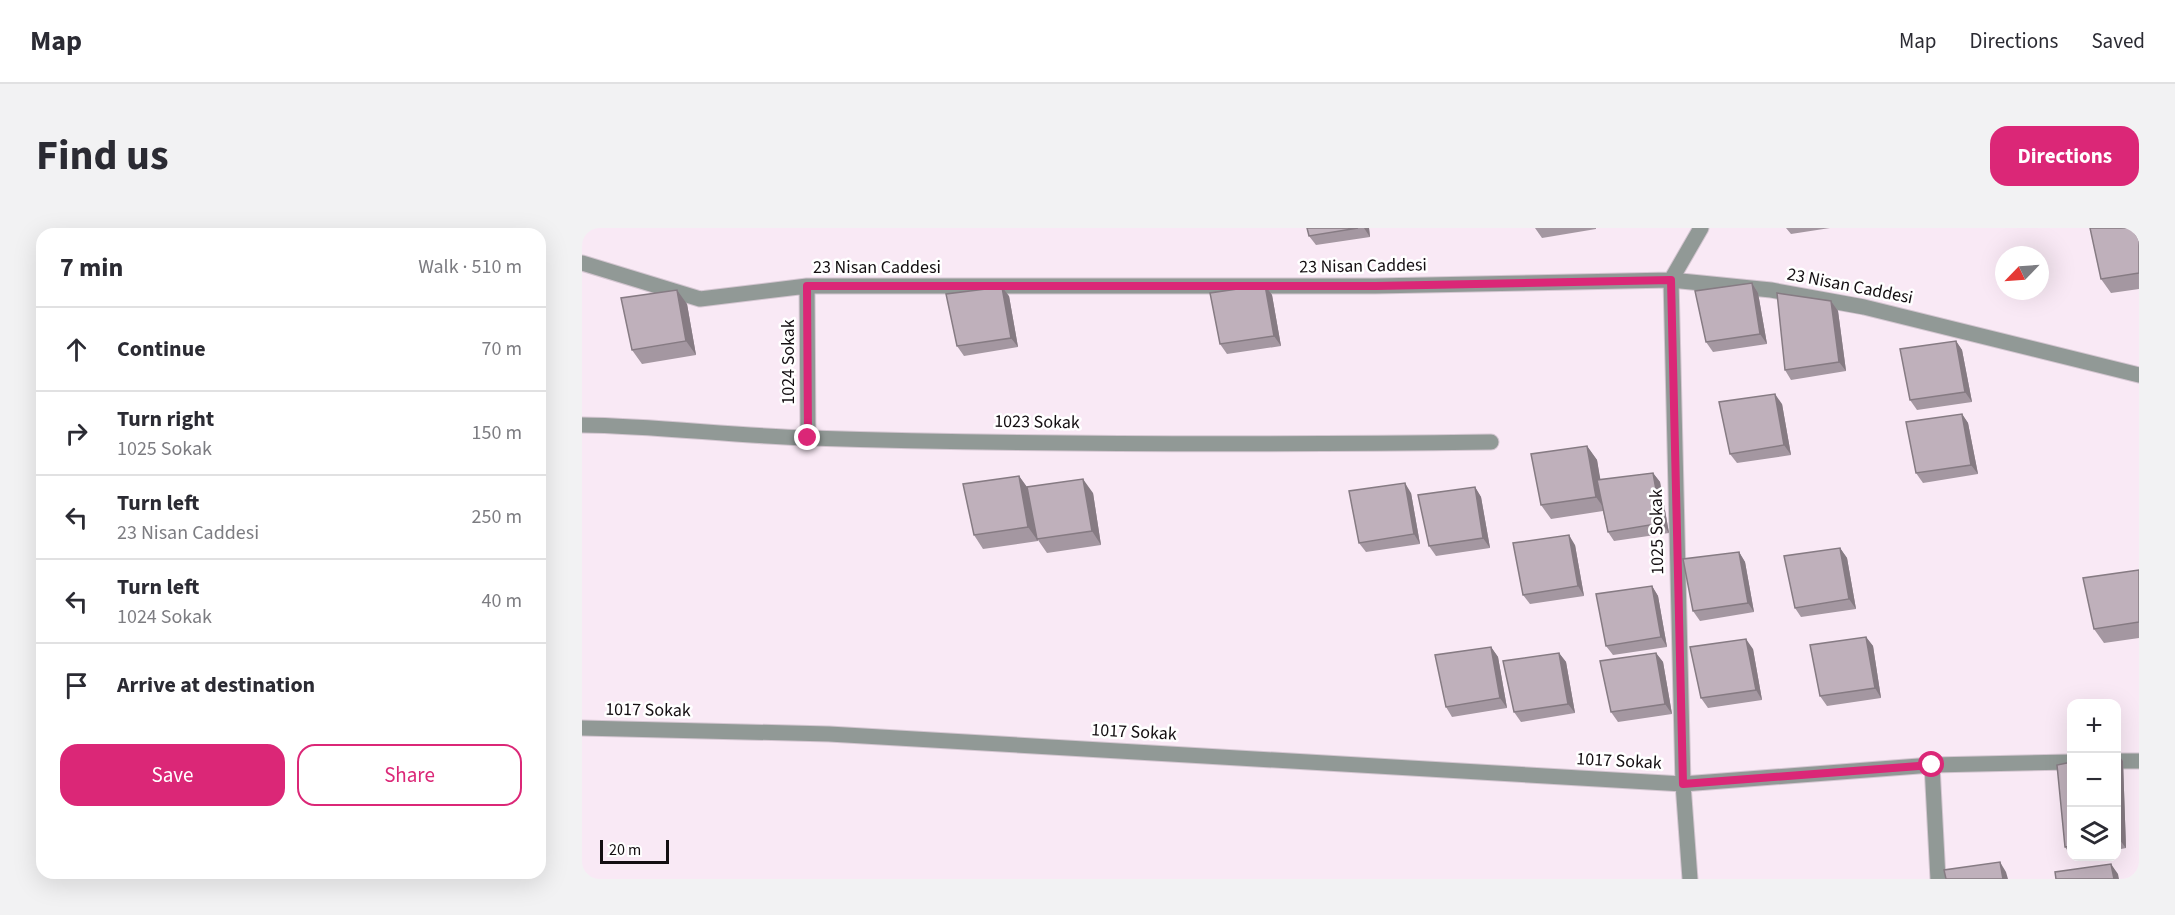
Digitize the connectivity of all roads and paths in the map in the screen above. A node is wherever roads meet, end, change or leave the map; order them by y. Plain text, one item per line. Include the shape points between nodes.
1 (1701, 228) edge
2 (582, 263) edge
3 (1671, 280) junction
4 (807, 286) junction
5 (2139, 375) edge
6 (582, 425) edge
7 (808, 438) junction
8 (1491, 442) dead end
9 (582, 728) edge
10 (2121, 761) edge
11 (2139, 761) edge
12 (2067, 762) edge
13 (1932, 765) junction
14 (1683, 784) junction
15 (1690, 879) edge
16 (1938, 879) edge

1 - 3 street
2 - 4 street, 23 Nisan Caddesi via 700,299
3 - 4 street, 23 Nisan Caddesi via 1376,286
3 - 5 street, 23 Nisan Caddesi via 1770,290 1864,307
3 - 14 street, 1025 Sokak
4 - 7 street, 1024 Sokak
6 - 7 street, 1023 Sokak
7 - 8 street, 1023 Sokak via 1271,445
9 - 14 street, 1017 Sokak via 829,734
10 - 11 street
12 - 13 street, 1017 Sokak
13 - 14 street, 1017 Sokak
13 - 16 street
14 - 15 street, 1025 Sokak

